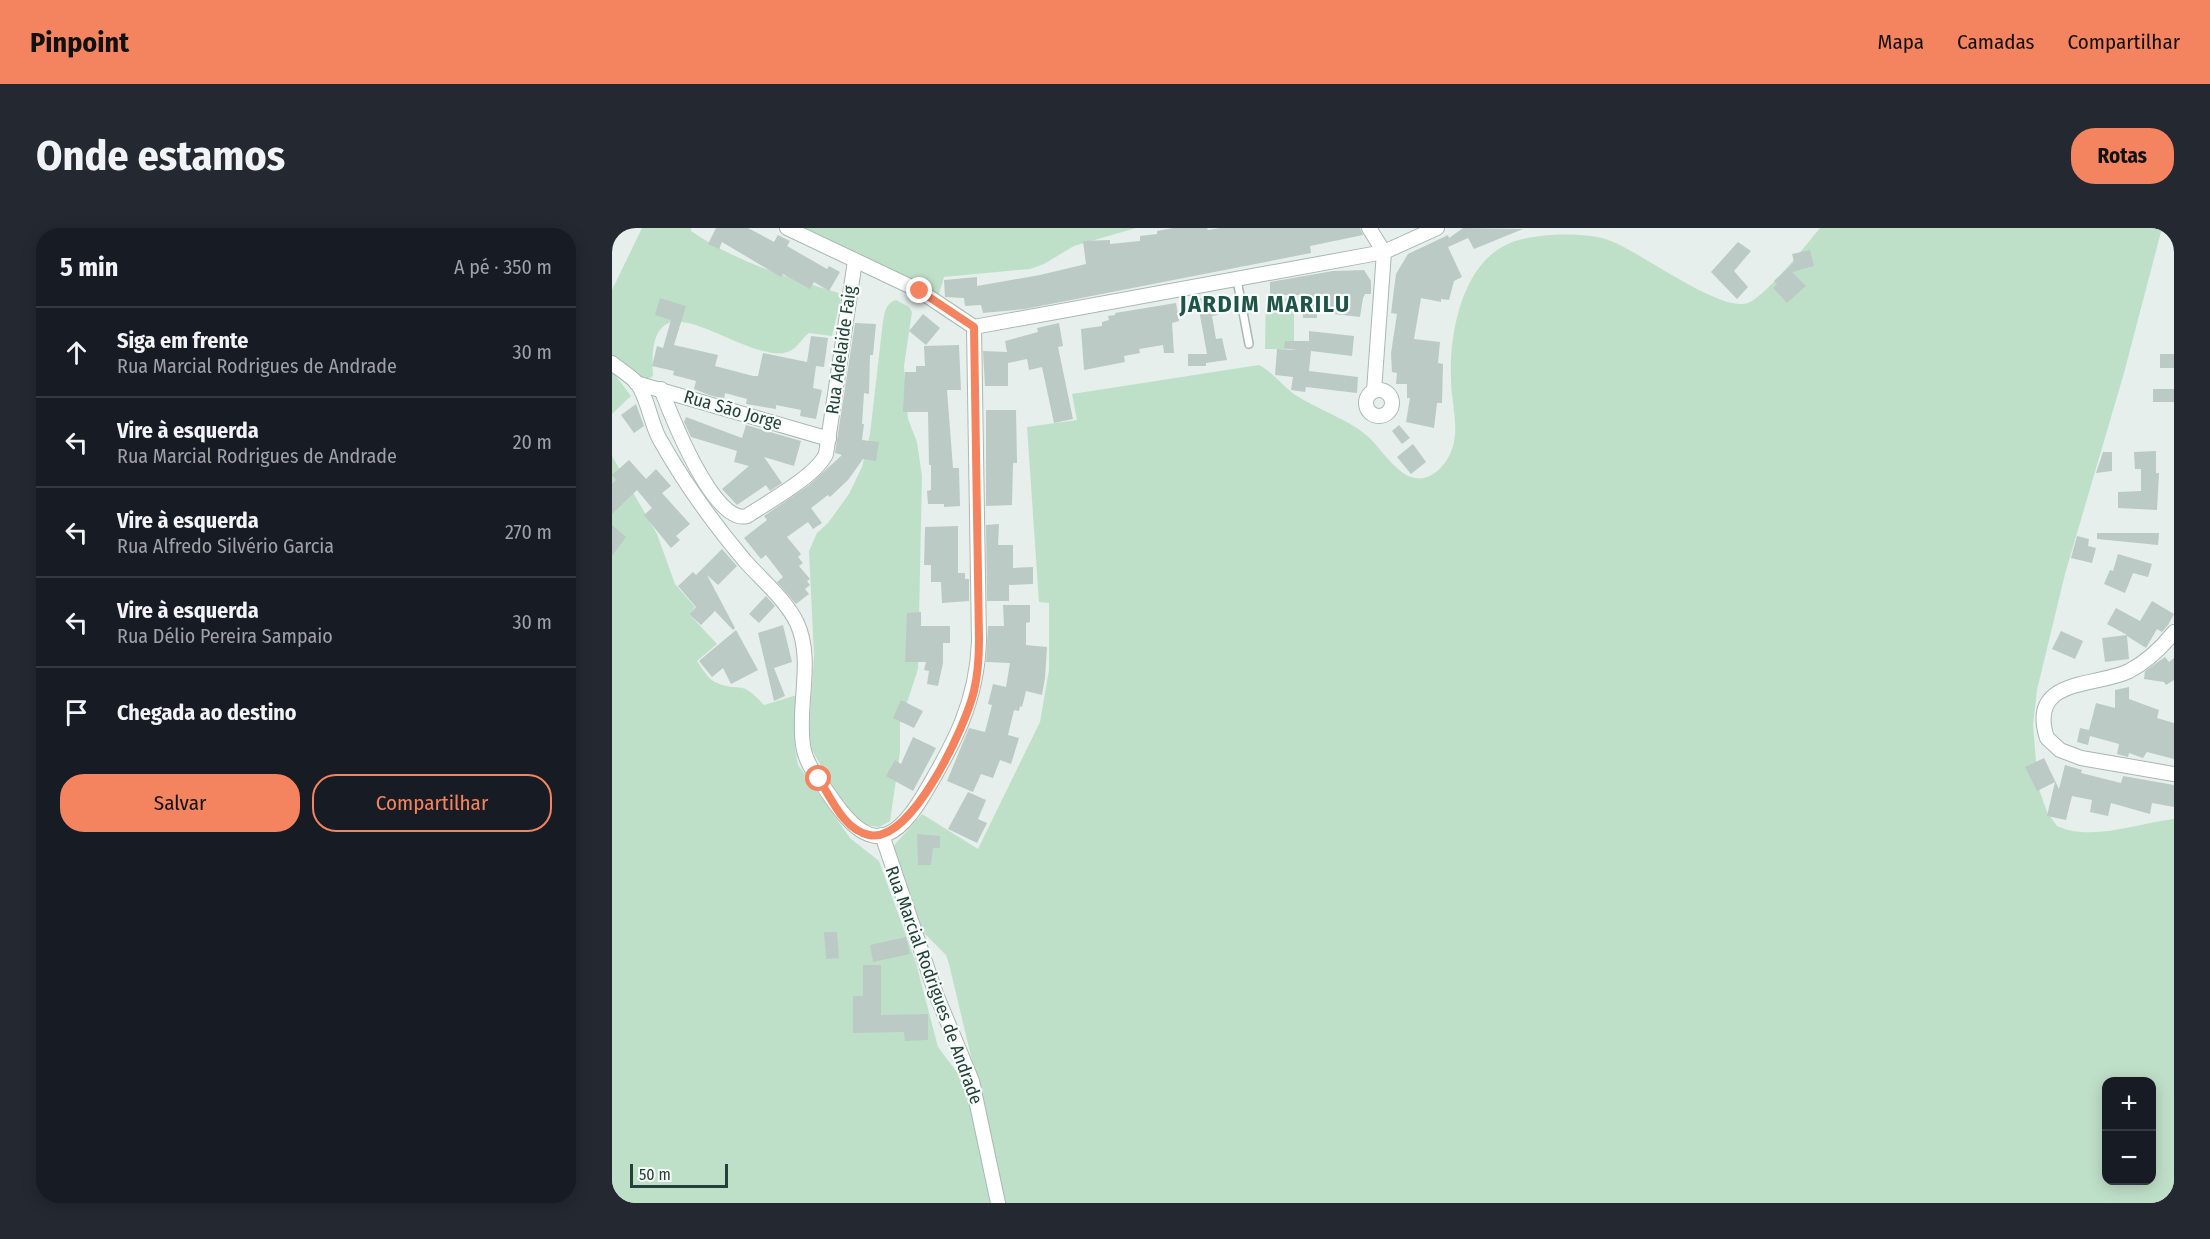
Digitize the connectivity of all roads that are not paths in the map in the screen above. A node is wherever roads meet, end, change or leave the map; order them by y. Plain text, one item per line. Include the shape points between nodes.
1 (787, 228) edge
2 (1369, 228) edge
3 (1437, 228) edge
4 (1384, 252) junction
5 (855, 261) junction
6 (1237, 280) junction
7 (974, 327) junction
8 (1249, 345) dead end
9 (612, 363) edge
10 (636, 383) junction
11 (661, 389) junction
12 (1374, 391) dead end
13 (829, 439) junction
14 (2174, 632) edge
15 (2174, 774) edge
16 (882, 835) junction
17 (998, 1203) edge

1 - 5 street
2 - 4 street
3 - 4 street
4 - 6 street
4 - 12 street
5 - 7 street via 920,291
5 - 13 street, Rua Adelaide Faig
6 - 7 street
6 - 8 lane
7 - 16 street via 977,676 964,718 932,781 910,814
9 - 10 street
10 - 11 street, Rua São Jorge
10 - 16 street via 658,435 690,488 796,621 803,645 801,728 806,758 852,826 867,835
11 - 13 street, Rua São Jorge
11 - 13 street, Rua Adelaide Faig via 691,459 728,513 735,517 747,516 812,469 824,459
14 - 15 street via 2128,671 2060,690 2045,713 2047,738 2060,750 2081,758
16 - 17 street, Rua Marcial Rodrigues de Andrade via 936,994 972,1081

